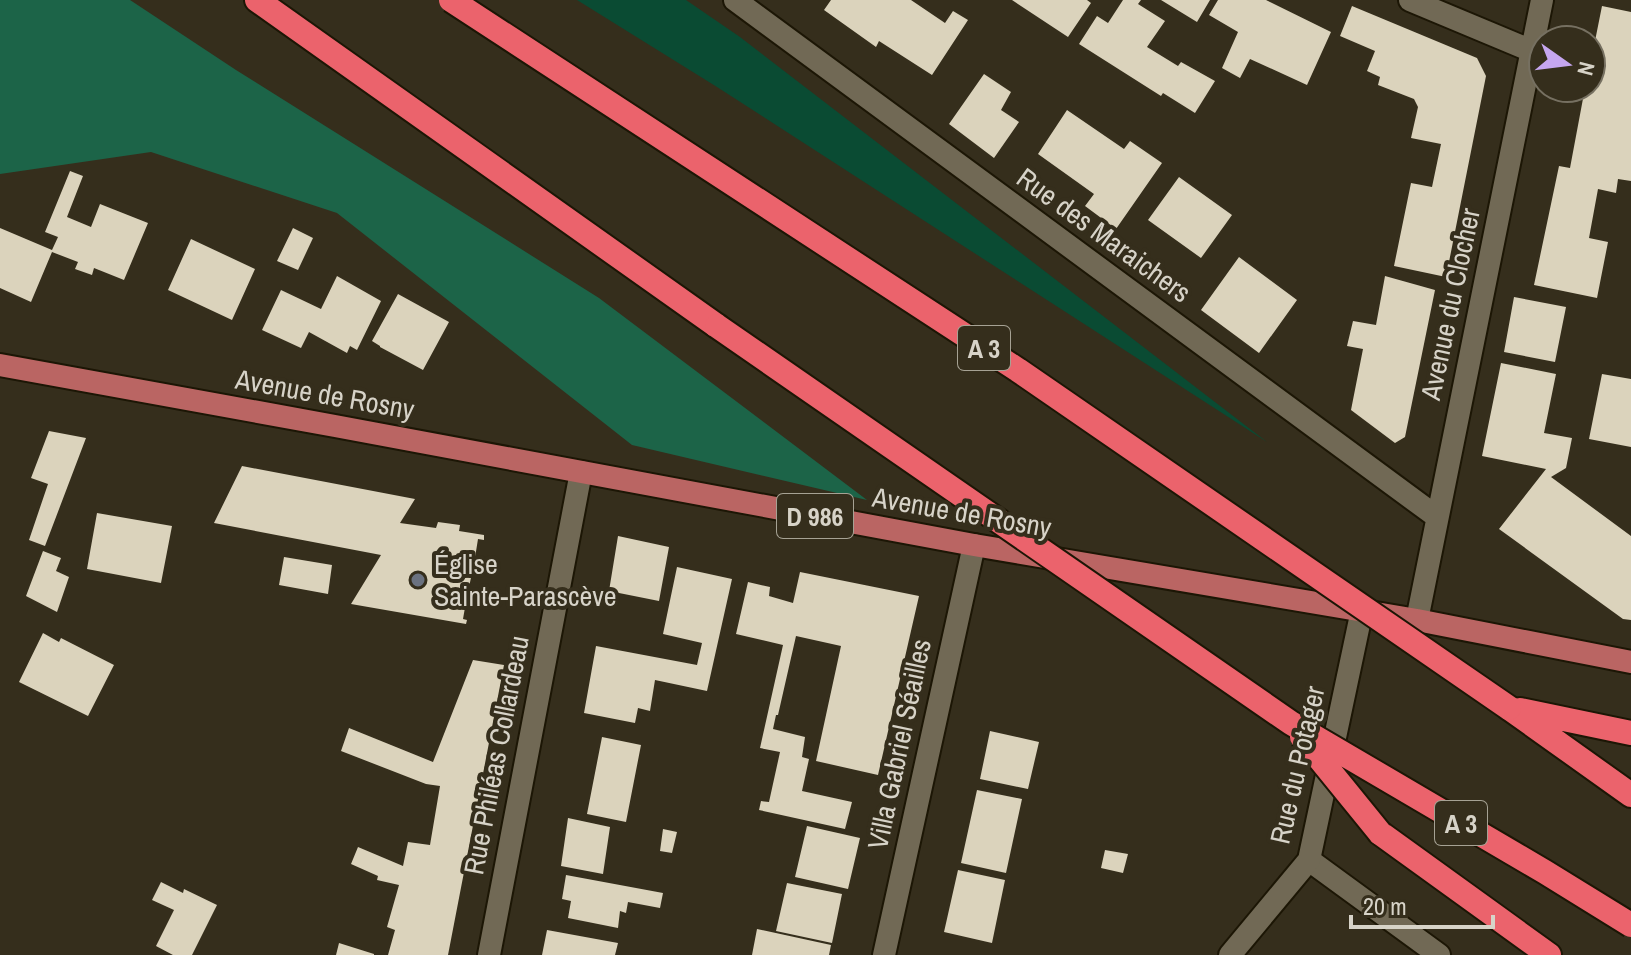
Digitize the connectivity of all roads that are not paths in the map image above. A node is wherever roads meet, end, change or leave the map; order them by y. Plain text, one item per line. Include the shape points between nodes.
1 (257, 0) edge
2 (451, 0) edge
3 (735, 0) edge
4 (1410, 0) edge
5 (1542, 0) edge
6 (1537, 24) edge
7 (1527, 49) edge
8 (1527, 76) edge
9 (0, 365) edge
10 (581, 472) junction
11 (1437, 517) junction
12 (974, 545) junction
13 (1362, 610) junction
14 (1417, 620) junction
15 (1631, 662) edge
16 (1509, 708) junction
17 (1291, 723) junction
18 (1631, 733) edge
19 (1631, 795) edge
20 (1309, 860) junction
21 (1631, 925) edge
22 (489, 955) edge
23 (884, 955) edge
24 (1230, 955) edge
25 (1439, 955) edge
26 (1549, 955) edge

1 - 17 highway, A 3, bridge
2 - 16 highway, A 3, bridge via 1018,370
3 - 11 street, Rue des Maraichers
4 - 7 street
5 - 6 street, Avenue du Clocher
8 - 11 street, Avenue du Clocher
9 - 10 main road, Avenue de Rosny / D 986
10 - 12 main road, Avenue de Rosny / D 986
10 - 22 street, Rue Philéas Collardeau
11 - 14 street, Avenue du Clocher
12 - 13 main road, Avenue de Rosny / D 986
12 - 23 street, Villa Gabriel Séailles
13 - 14 main road, Avenue de Rosny / D 986
13 - 20 street, Rue du Potager
14 - 15 main road, Avenue de Rosny / D 986
16 - 18 highway
16 - 19 highway, A 3
17 - 21 highway, A 3, bridge
17 - 26 highway, bridge via 1380,833
20 - 24 street, Rue du Potager
20 - 25 street

